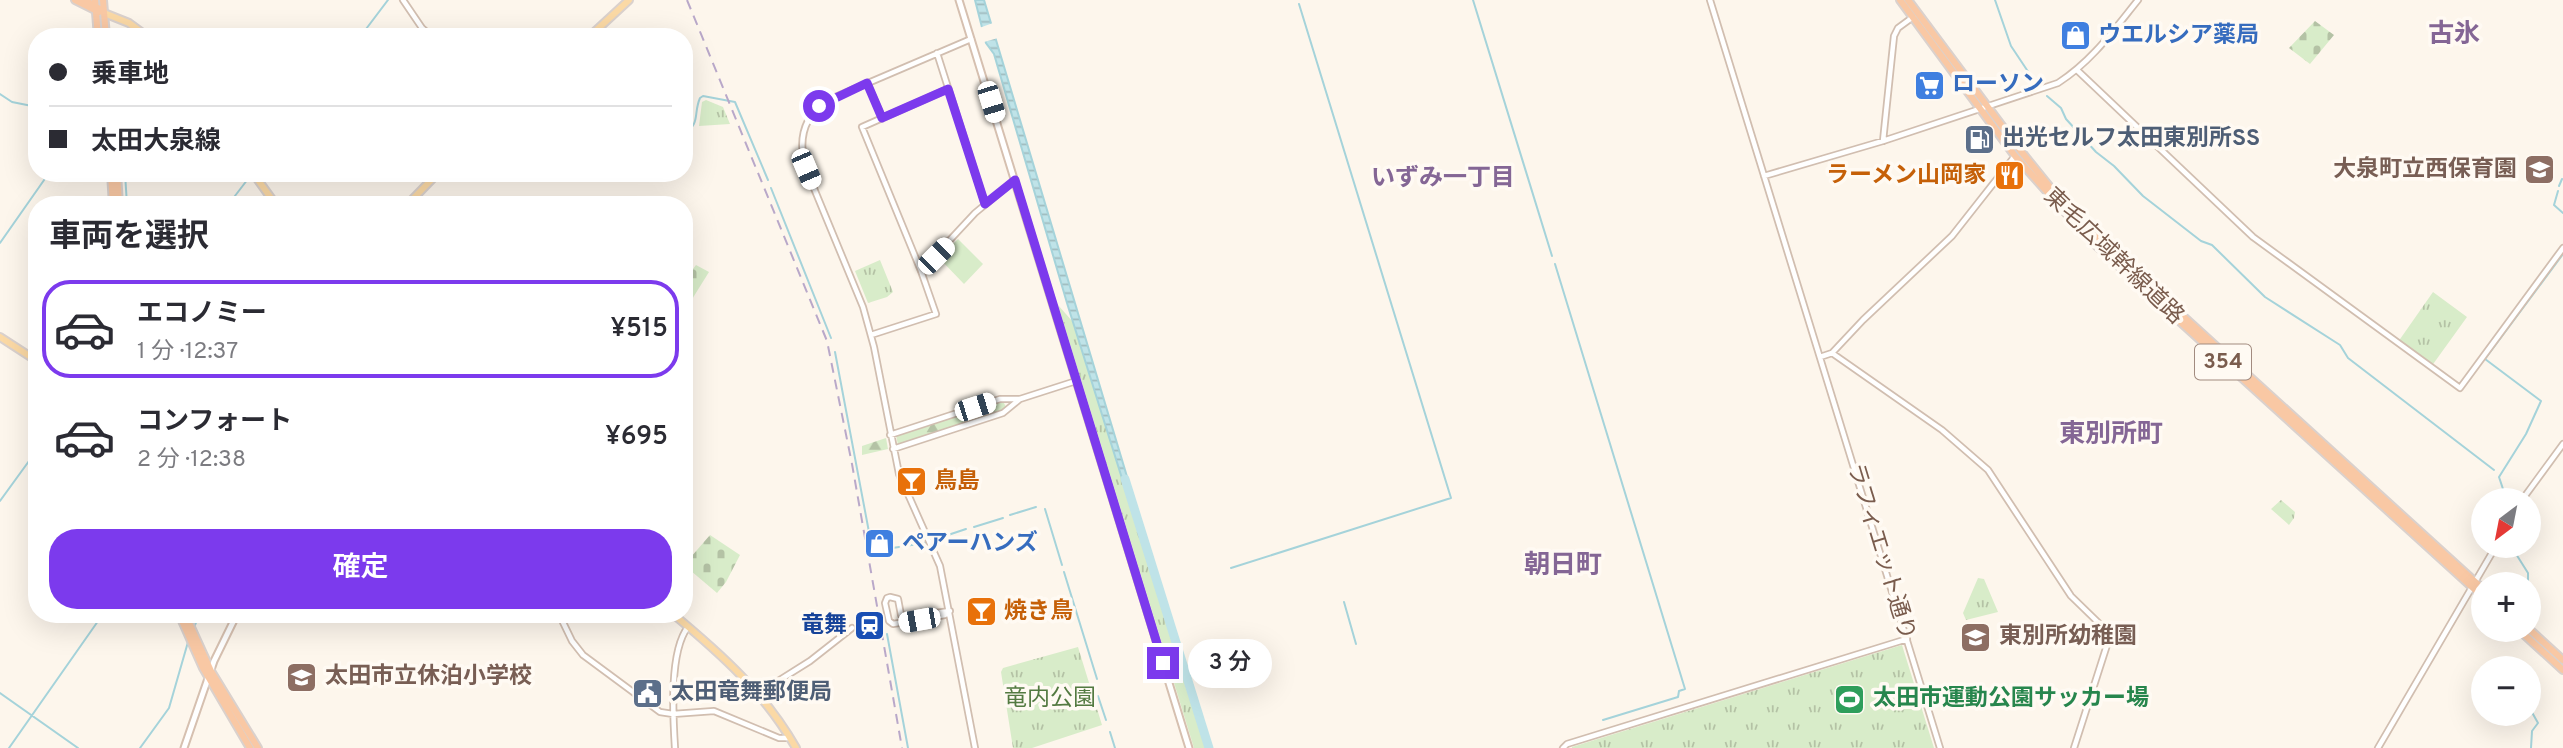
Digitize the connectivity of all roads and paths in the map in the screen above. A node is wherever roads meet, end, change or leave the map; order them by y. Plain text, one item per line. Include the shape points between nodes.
1 (75, 0) edge
2 (85, 0) edge
3 (103, 0) edge
4 (403, 0) edge
5 (629, 0) edge
6 (959, 0) edge
7 (1710, 0) edge
8 (1900, 0) edge
9 (1908, 0) edge
10 (2138, 0) edge
11 (98, 8) edge
12 (1913, 17) junction
13 (98, 28) edge
14 (104, 28) edge
15 (136, 28) edge
16 (423, 28) edge
17 (599, 28) edge
18 (971, 39) junction
19 (937, 53) junction
20 (2078, 71) junction
21 (867, 83) junction
22 (948, 89) junction
23 (1984, 108) junction
24 (882, 118) junction
25 (1883, 141) junction
26 (2015, 156) junction
27 (1764, 176) junction
28 (1015, 180) junction
29 (429, 182) edge
30 (416, 196) edge
31 (985, 204) junction
32 (2563, 248) edge
33 (921, 271) junction
34 (871, 335) junction
35 (0, 337) edge
36 (1832, 353) junction
37 (28, 354) edge
38 (1820, 357) junction
39 (1076, 382) junction
40 (1020, 400) junction
41 (891, 435) junction
42 (2563, 444) edge
43 (893, 449) junction
44 (2531, 488) edge
45 (2471, 582) edge
46 (2471, 582) edge
47 (2471, 593) edge
48 (950, 611) junction
49 (184, 623) edge
50 (189, 623) edge
51 (233, 623) edge
52 (563, 623) edge
53 (683, 623) edge
54 (688, 627) junction
55 (852, 628) dead end
56 (1907, 639) junction
57 (2541, 640) edge
58 (2532, 642) edge
59 (2563, 660) edge
60 (2563, 670) edge
61 (210, 674) junction
62 (759, 693) junction
63 (673, 714) junction
64 (790, 738) junction
65 (184, 748) edge
66 (250, 748) edge
67 (258, 748) edge
68 (675, 748) edge
69 (796, 748) edge
70 (975, 748) edge
71 (1189, 748) edge
72 (1563, 748) edge
73 (1940, 748) edge
74 (2074, 748) edge
75 (2378, 748) edge

1 - 11 highway
2 - 11 highway
3 - 11 highway
4 - 16 street
5 - 17 main road
6 - 18 main road
7 - 27 street, ラフィエット通り
8 - 12 highway, 東毛広域幹線道路 / 354
9 - 23 highway, 東毛広域幹線道路 / 354
10 - 20 street
11 - 13 highway
11 - 14 highway
11 - 15 main road
12 - 23 highway, 東毛広域幹線道路 / 354
12 - 25 street via 1894,36
18 - 19 street
18 - 28 main road
19 - 21 street
19 - 22 street
20 - 23 street via 2047,88
20 - 32 street via 2253,237 2460,388
21 - 24 street
21 - 34 street via 819,106 806,124 801,145 806,169 858,290
22 - 24 street
22 - 31 street
23 - 25 street
23 - 26 highway, 東毛広域幹線道路 / 354
23 - 45 highway, 東毛広域幹線道路 / 354 via 2074,217
24 - 33 street via 862,127
25 - 27 street
26 - 36 street via 1952,236
26 - 46 highway, 東毛広域幹線道路 / 354 via 2088,239
27 - 38 street, ラフィエット通り
28 - 31 street
28 - 39 main road
29 - 30 main road
31 - 33 street
33 - 34 street via 936,314
34 - 41 street
35 - 37 main road
36 - 38 street
36 - 74 street via 1942,430 1983,465 2071,596 2106,630 2107,645
38 - 56 street, ラフィエット通り
39 - 40 street
39 - 71 main road
40 - 41 street via 1000,399
40 - 43 street via 1003,413
41 - 43 street
42 - 44 street
43 - 48 street via 905,490 936,553
47 - 75 street
48 - 48 street via 893,624 885,600 898,599 905,617
48 - 70 street
49 - 61 highway
50 - 61 highway
51 - 61 main road
52 - 63 street via 583,654 654,708
53 - 54 main road
54 - 62 main road
54 - 63 street via 678,648
55 - 62 street
56 - 72 street
56 - 73 street, ラフィエット通り
57 - 59 highway
58 - 60 highway
61 - 65 main road
61 - 66 highway
61 - 67 highway
62 - 64 main road
63 - 64 street via 714,712 779,738
63 - 68 street
64 - 69 main road

